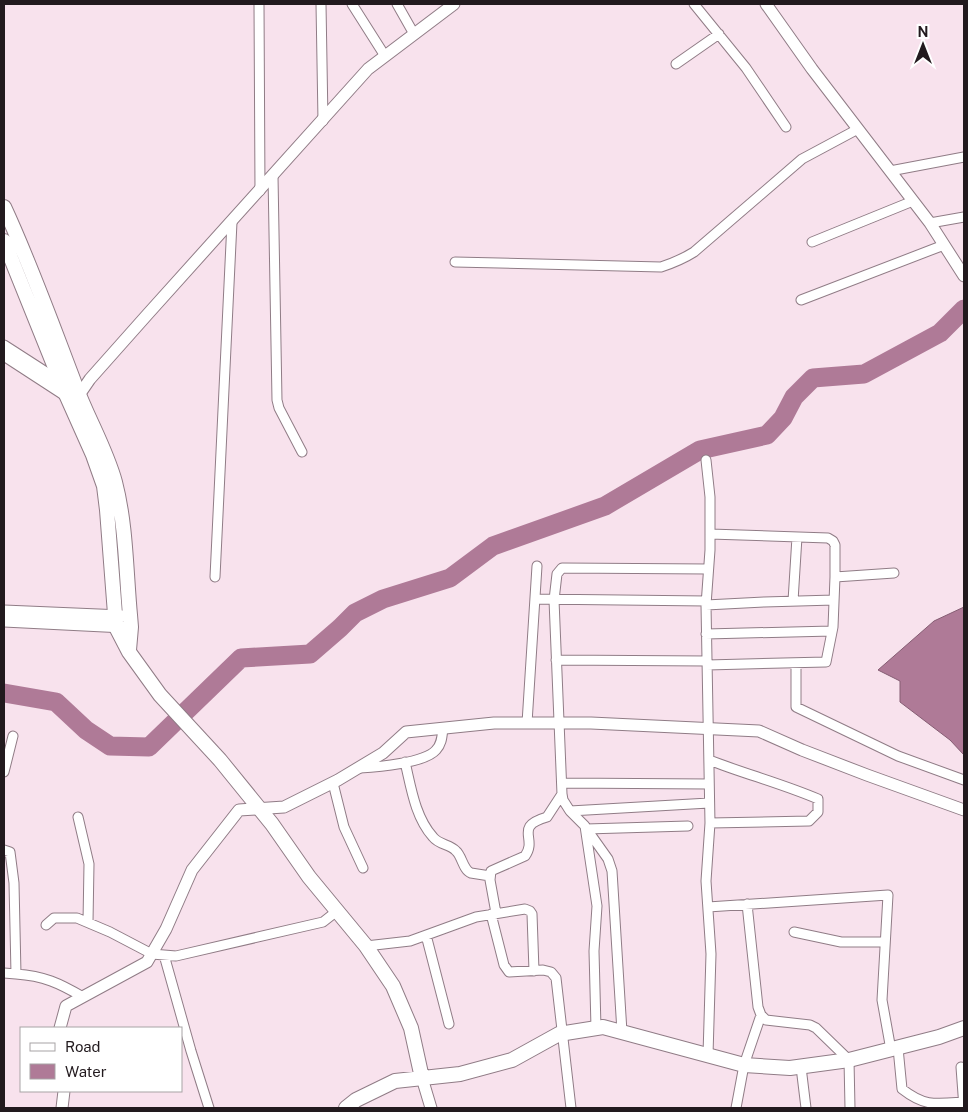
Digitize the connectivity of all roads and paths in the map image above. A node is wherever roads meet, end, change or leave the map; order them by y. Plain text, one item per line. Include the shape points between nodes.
1 (259, 4) edge
2 (321, 4) edge
3 (352, 4) edge
4 (397, 4) edge
5 (454, 4) edge
6 (694, 4) edge
7 (766, 4) edge
8 (414, 34) junction
9 (719, 34) junction
10 (385, 56) junction
11 (676, 64) dead end
12 (323, 121) junction
13 (786, 128) dead end
14 (858, 130) junction
15 (964, 157) edge
16 (890, 172) junction
17 (273, 176) junction
18 (260, 191) junction
19 (913, 201) junction
20 (4, 206) edge
21 (964, 217) edge
22 (232, 222) junction
23 (930, 223) junction
24 (4, 241) edge
25 (812, 242) dead end
26 (944, 245) junction
27 (455, 262) dead end
28 (964, 276) edge
29 (801, 300) dead end
30 (4, 346) edge
31 (4, 355) edge
32 (90, 379) junction
33 (67, 380) junction
34 (73, 396) junction
35 (302, 452) dead end
36 (706, 460) dead end
37 (710, 534) junction
38 (797, 537) junction
39 (537, 566) dead end
40 (708, 569) junction
41 (894, 573) dead end
42 (216, 577) dead end
43 (836, 577) junction
44 (535, 599) junction
45 (554, 600) junction
46 (834, 600) junction
47 (793, 601) junction
48 (706, 603) junction
49 (4, 611) edge
50 (4, 621) edge
51 (131, 621) junction
52 (116, 622) junction
53 (832, 631) junction
54 (706, 634) junction
55 (129, 652) junction
56 (556, 660) junction
57 (707, 663) junction
58 (796, 663) junction
59 (527, 723) junction
60 (560, 723) junction
61 (443, 728) junction
62 (709, 730) junction
63 (13, 736) dead end
64 (709, 760) junction
65 (405, 762) junction
66 (357, 768) junction
67 (4, 772) edge
68 (964, 780) edge
69 (333, 783) junction
70 (562, 783) junction
71 (709, 784) junction
72 (562, 794) junction
73 (709, 804) junction
74 (259, 809) junction
75 (964, 810) edge
76 (570, 811) junction
77 (78, 817) dead end
78 (710, 823) junction
79 (688, 826) dead end
80 (586, 827) junction
81 (4, 850) edge
82 (363, 868) dead end
83 (490, 876) junction
84 (748, 904) junction
85 (708, 907) junction
86 (337, 911) junction
87 (494, 914) junction
88 (88, 922) junction
89 (46, 925) dead end
90 (794, 932) dead end
91 (426, 935) junction
92 (886, 942) junction
93 (366, 946) junction
94 (152, 954) junction
95 (164, 955) junction
96 (534, 971) junction
97 (4, 973) edge
98 (16, 974) junction
99 (83, 997) junction
100 (761, 1015) junction
101 (449, 1024) dead end
102 (60, 1027) edge
103 (596, 1028) junction
104 (964, 1028) edge
105 (622, 1032) junction
106 (563, 1033) junction
107 (894, 1049) junction
108 (708, 1055) junction
109 (849, 1060) junction
110 (744, 1065) junction
111 (961, 1066) dead end
112 (801, 1067) junction
113 (422, 1078) junction
114 (64, 1092) edge
115 (914, 1098) junction
116 (964, 1102) edge
117 (62, 1108) edge
118 (209, 1108) edge
119 (346, 1108) edge
120 (431, 1108) edge
121 (571, 1108) edge
122 (736, 1108) edge
123 (806, 1108) edge
124 (850, 1108) edge
125 (914, 1108) edge
126 (964, 1108) edge

1 - 18 street
2 - 12 street
3 - 10 street
4 - 8 street
5 - 8 street
6 - 9 street
7 - 14 street
8 - 10 street
9 - 11 street
9 - 13 street
10 - 12 street via 368,69
12 - 17 street
14 - 16 street
14 - 27 street via 802,159 694,252 672,264 661,267
15 - 16 street
16 - 19 street
17 - 18 street
17 - 35 street via 276,390 279,408
18 - 22 street
19 - 23 street
19 - 25 street
20 - 33 main road
21 - 23 street
22 - 32 street
22 - 42 street
23 - 26 street
24 - 33 main road
26 - 28 street
26 - 29 street
30 - 33 street via 50,375
31 - 34 street
32 - 33 street
32 - 34 street
33 - 34 main road
34 - 51 main road via 107,457 115,482
34 - 52 main road via 104,486
36 - 37 street
37 - 38 street
37 - 40 street
38 - 43 street via 833,541
38 - 47 street
39 - 44 street
40 - 45 street via 562,568 557,574
40 - 48 street
41 - 43 street
43 - 46 street
44 - 45 street
44 - 59 street
45 - 48 street
45 - 56 street
46 - 47 street
46 - 53 street
47 - 48 street
48 - 54 street
49 - 52 street
50 - 52 street
51 - 52 street
51 - 55 main road
52 - 55 main road
53 - 54 street
53 - 58 street via 826,662
54 - 57 street
55 - 74 main road via 160,695
56 - 57 street
56 - 60 street
57 - 58 street
57 - 62 street
58 - 68 street via 796,707 898,756
59 - 60 street
59 - 61 street
60 - 62 street
60 - 70 street
61 - 65 street via 436,751 426,758
61 - 66 street via 406,732 383,753
62 - 64 street
62 - 75 street via 759,731 857,772
63 - 67 street
64 - 71 street
64 - 78 street via 818,799 818,812 809,821
65 - 66 street
65 - 83 street via 416,805 432,836 454,848 470,872
66 - 69 street
69 - 74 street via 284,807
69 - 82 street via 344,827
70 - 71 street
70 - 72 street
71 - 73 street
72 - 76 street
72 - 83 street via 550,815 531,824 525,856 495,868
73 - 76 street
73 - 78 street
74 - 86 main road
74 - 94 street via 239,810 192,870
76 - 80 street
77 - 88 street via 89,864
78 - 85 street via 706,881
79 - 80 street
80 - 103 street via 597,906 594,952
80 - 105 street via 608,859 612,871
81 - 98 street via 10,852 14,883
83 - 87 street
84 - 85 street
84 - 92 street via 888,895
84 - 100 street
85 - 108 street via 711,954
86 - 93 main road
86 - 95 street via 323,922 176,956
87 - 91 street via 476,916
87 - 96 street via 506,969 509,972
87 - 96 street via 521,909 530,911
88 - 89 street via 77,918 54,918
88 - 94 street
90 - 92 street via 841,942
91 - 93 street via 400,943
91 - 101 street
92 - 107 street via 882,1000
93 - 113 main road via 392,986 412,1028
94 - 95 street
94 - 99 street via 147,962
95 - 118 street
96 - 106 street via 551,972 556,978
97 - 98 street
98 - 99 street via 61,984
99 - 102 street via 66,1006
100 - 109 street via 766,1020 816,1028
100 - 110 street
103 - 105 main road
103 - 106 main road
104 - 107 main road
105 - 108 main road
106 - 113 main road via 512,1060 460,1074
106 - 121 street
107 - 109 main road
107 - 115 street via 902,1089
108 - 110 main road
109 - 112 main road
109 - 124 street
110 - 112 main road
110 - 122 street
111 - 116 street
112 - 123 street
113 - 119 main road via 395,1082
113 - 120 street
114 - 117 street
115 - 116 street via 932,1104
115 - 125 street
116 - 126 street

